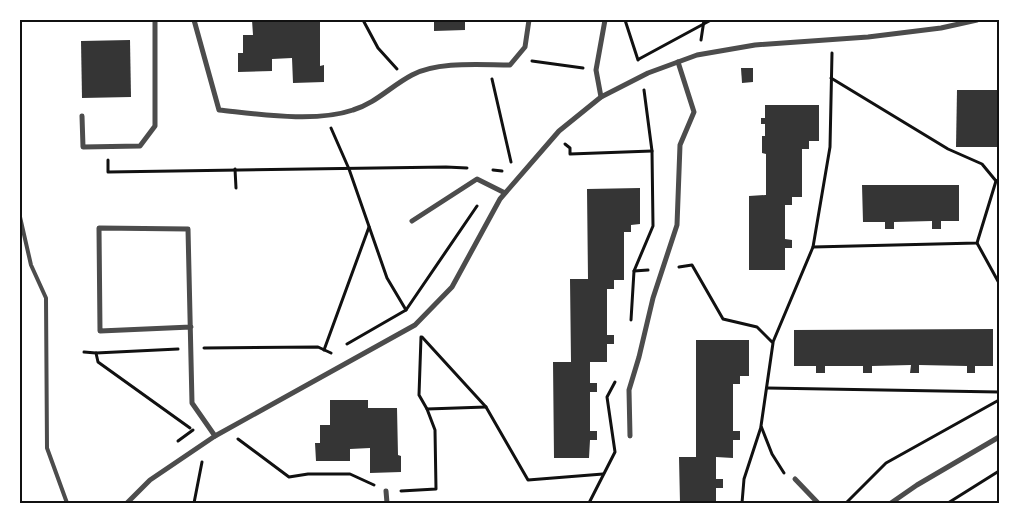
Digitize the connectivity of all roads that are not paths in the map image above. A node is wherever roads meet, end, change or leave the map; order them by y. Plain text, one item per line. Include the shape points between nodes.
1 (155, 20) edge
2 (194, 20) edge
3 (529, 20) edge
4 (605, 20) edge
5 (977, 20) edge
6 (969, 21) edge
7 (678, 62) junction
8 (601, 98) junction
9 (82, 116) dead end
10 (505, 193) junction
11 (20, 217) edge
12 (412, 221) dead end
13 (190, 328) junction
14 (215, 436) junction
15 (630, 436) dead end
16 (999, 437) edge
17 (795, 479) dead end
18 (386, 491) road end
19 (67, 503) edge
20 (127, 503) edge
21 (387, 503) edge
22 (818, 503) edge
23 (891, 503) edge

1 - 9 street via 155,126 140,146 83,147
2 - 3 street via 219,110 325,116 361,107 413,74 439,66 510,65 525,47
4 - 8 street via 596,70
5 - 6 street
6 - 7 street via 941,28 868,37 755,44
7 - 8 street
7 - 15 street via 694,112 680,145 677,225 653,298 629,390
8 - 10 street via 556,134
10 - 12 street via 477,179
10 - 14 street via 452,287 415,325
11 - 19 lane via 31,265 46,298 47,448
13 - 13 street via 100,331 99,228 188,229
13 - 14 street via 192,403
14 - 20 street via 150,480
16 - 23 street
17 - 22 street
18 - 21 street

